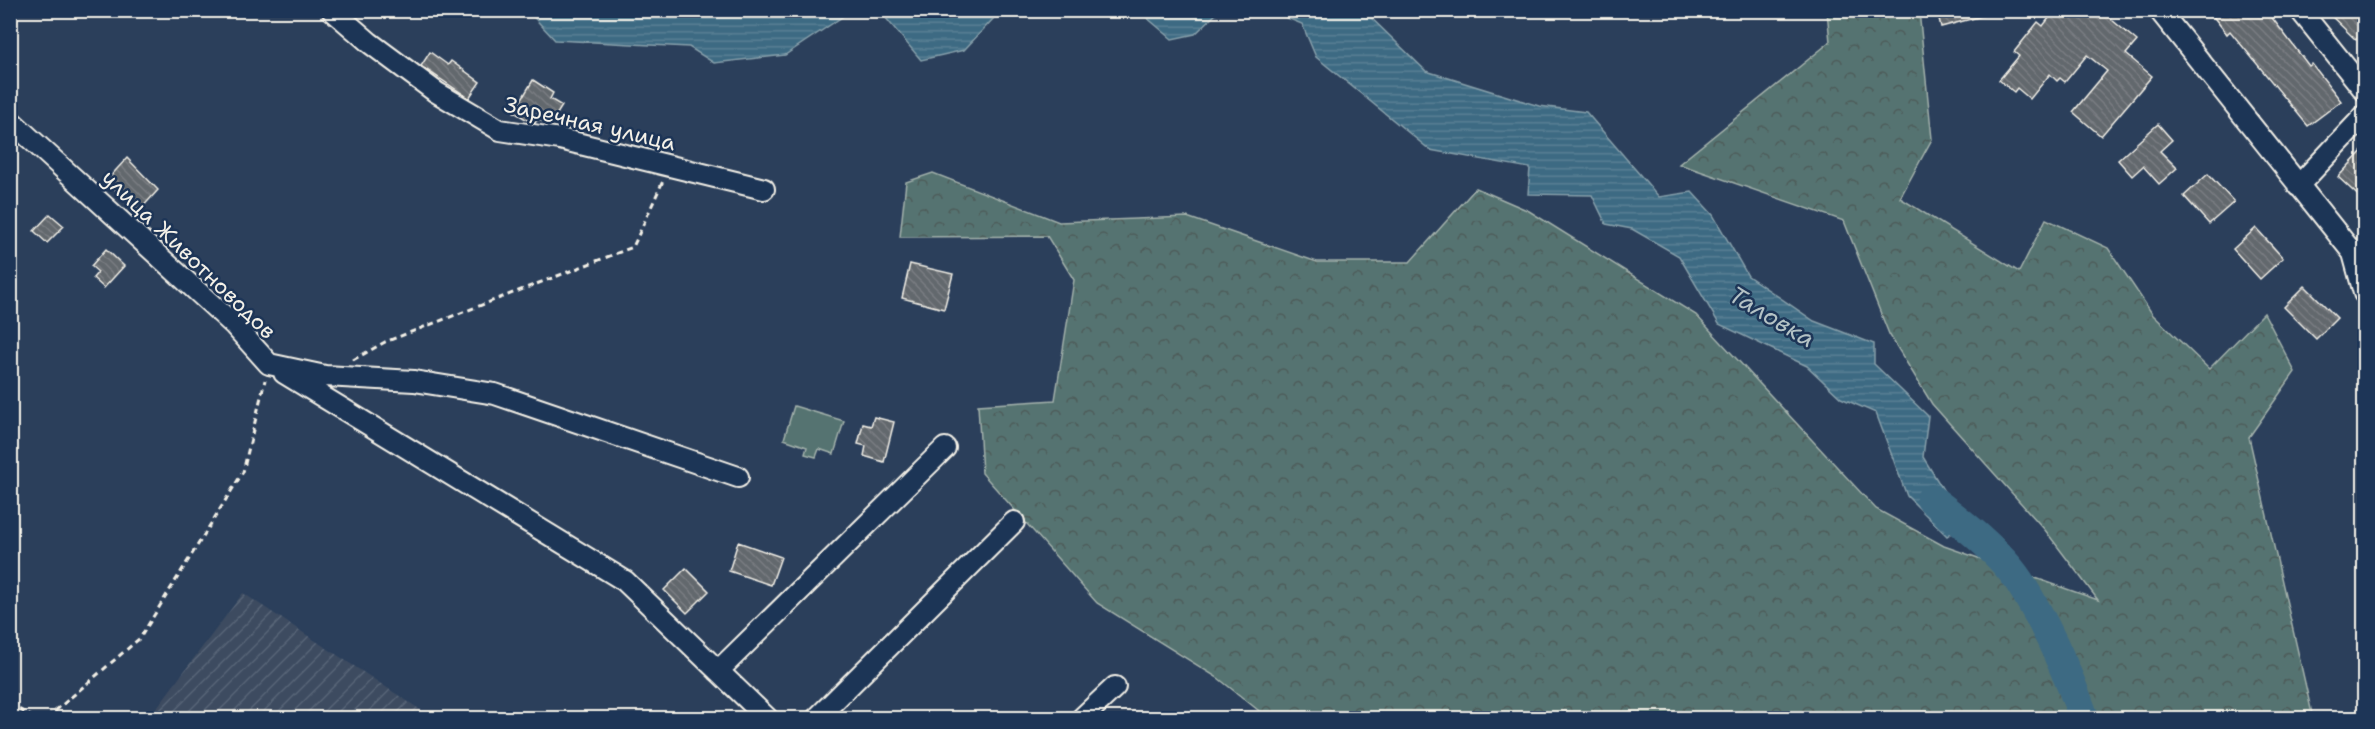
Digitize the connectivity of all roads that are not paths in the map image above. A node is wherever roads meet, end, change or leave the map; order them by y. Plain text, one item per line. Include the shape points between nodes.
1 (332, 10) edge
2 (2158, 10) edge
3 (2300, 10) edge
4 (2364, 90) edge
5 (2364, 116) edge
6 (10, 120) edge
7 (2298, 186) junction
8 (764, 189) dead end
9 (2359, 248) edge
10 (2364, 293) edge
11 (269, 364) junction
12 (945, 448) dead end
13 (738, 477) dead end
14 (1014, 522) dead end
15 (718, 671) junction
16 (1115, 687) dead end
17 (767, 718) edge
18 (817, 718) edge
19 (1082, 718) edge

1 - 8 street, Заречная улица via 436,92 500,130 560,139
2 - 7 street
3 - 4 street
5 - 7 street
6 - 11 street, улица Животноводов via 234,325
7 - 9 street
9 - 10 street
11 - 13 street, улица Животноводов via 325,376 414,381 495,394
11 - 15 street via 625,581
12 - 15 street
14 - 18 street
15 - 17 street
16 - 19 street

